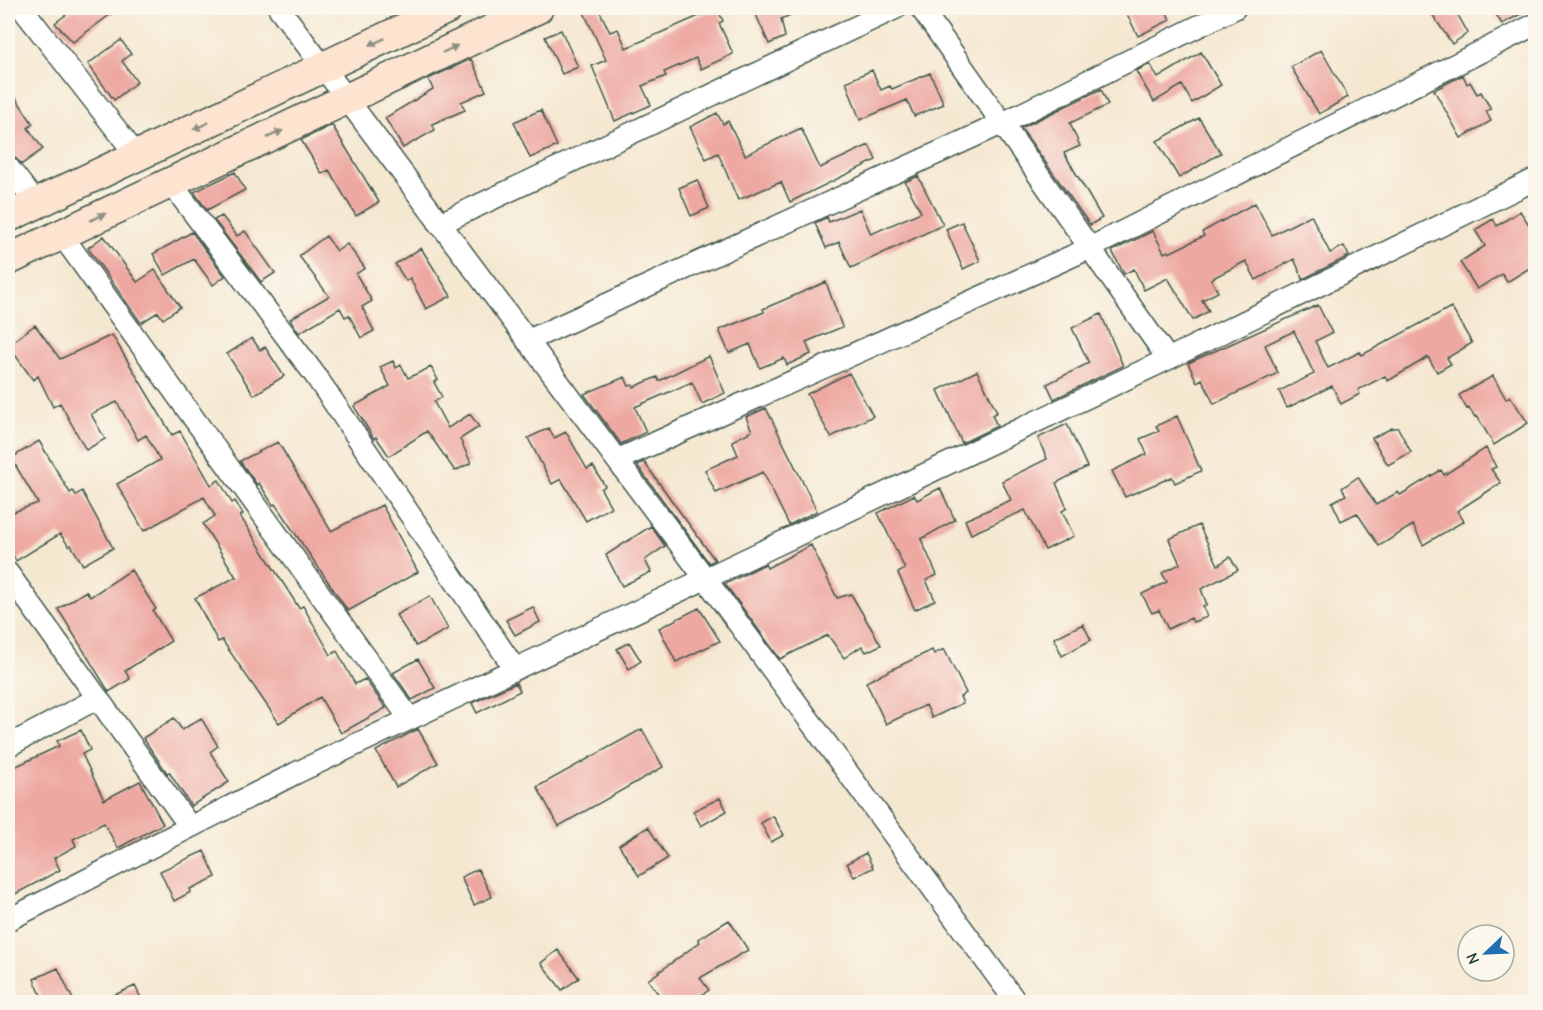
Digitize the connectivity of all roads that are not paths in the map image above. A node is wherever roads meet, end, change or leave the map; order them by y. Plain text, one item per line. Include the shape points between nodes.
1 (22, 8) edge
2 (279, 8) edge
3 (448, 8) edge
4 (538, 8) edge
5 (896, 8) edge
6 (921, 8) edge
7 (1235, 8) edge
8 (1536, 24) edge
9 (323, 68) junction
10 (346, 100) junction
11 (1003, 123) junction
12 (137, 156) junction
13 (8, 167) edge
14 (1536, 179) edge
15 (171, 183) junction
16 (36, 203) junction
17 (8, 217) edge
18 (439, 224) junction
19 (61, 234) junction
20 (1090, 248) junction
21 (8, 260) edge
22 (527, 341) junction
23 (1168, 359) junction
24 (617, 460) junction
25 (8, 573) edge
26 (705, 578) junction
27 (15, 597) edge
28 (514, 669) junction
29 (98, 698) junction
30 (410, 719) junction
31 (8, 746) edge
32 (190, 827) junction
33 (8, 920) edge
34 (1016, 1002) edge

1 - 12 street
2 - 9 street
3 -> 9 main road
10 -> 4 main road
5 - 18 street
6 - 11 street
7 - 11 street
8 - 20 street
9 - 10 street
9 -> 12 main road
15 -> 10 main road
10 - 18 street
11 - 20 street
11 - 22 street
12 - 16 main road
13 - 16 street
14 - 23 street
19 -> 15 main road
15 - 28 street via 315,375
16 - 17 main road
18 - 22 street
19 - 21 main road
19 - 30 street
20 - 23 street
20 - 24 street
22 - 24 street
23 - 26 street
24 - 26 street
25 - 27 street
26 - 28 street
26 - 34 street
27 - 29 street
28 - 30 street
29 - 31 street
29 - 32 street
30 - 32 street
32 - 33 street

